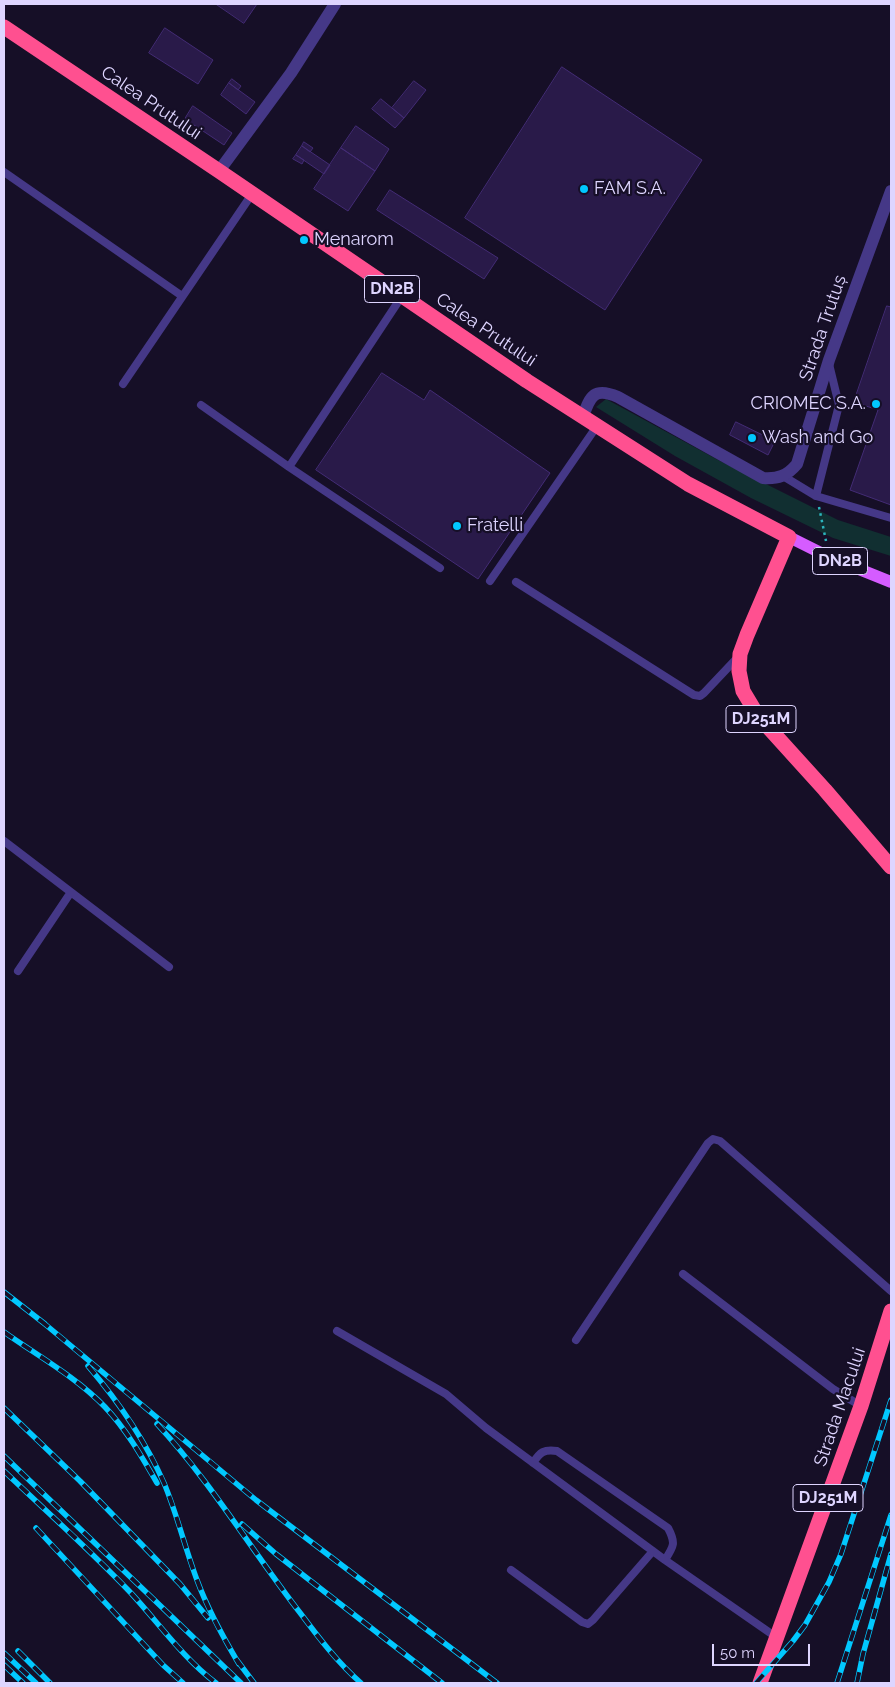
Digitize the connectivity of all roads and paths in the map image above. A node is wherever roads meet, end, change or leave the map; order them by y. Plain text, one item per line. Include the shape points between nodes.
1 (335, 4) edge
2 (4, 28) edge
3 (219, 171) junction
4 (4, 172) edge
5 (252, 194) junction
6 (891, 194) edge
7 (182, 296) junction
8 (402, 296) junction
9 (829, 360) junction
10 (122, 384) dead end
11 (201, 405) dead end
12 (583, 417) junction
13 (597, 426) junction
14 (289, 467) junction
15 (783, 476) junction
16 (816, 496) junction
17 (891, 518) edge
18 (789, 537) junction
19 (829, 557) junction
20 (440, 568) dead end
21 (490, 581) dead end
22 (516, 582) dead end
23 (891, 582) edge
24 (740, 654) junction
25 (4, 841) edge
26 (891, 867) edge
27 (71, 892) junction
28 (169, 967) dead end
29 (18, 971) dead end
30 (684, 1274) dead end
31 (891, 1291) edge
32 (891, 1312) edge
33 (337, 1331) dead end
34 (576, 1340) dead end
35 (861, 1406) junction
36 (533, 1463) junction
37 (653, 1551) junction
38 (665, 1560) junction
39 (511, 1570) dead end
40 (776, 1637) junction
41 (760, 1683) edge

1 - 3 street via 291,72
2 - 3 highway, Calea Prutului / DN2B
3 - 5 highway, Calea Prutului / DN2B
4 - 7 lane
5 - 7 lane
5 - 8 highway, Calea Prutului / DN2B
6 - 9 street, Strada Trutuș
7 - 10 lane
8 - 12 highway, Calea Prutului / DN2B
8 - 14 lane
9 - 15 street, Strada Trutuș via 797,464
9 - 16 lane via 838,405
11 - 14 lane
12 - 13 highway, Calea Prutului / DN2B
12 - 15 street via 592,397 599,392 607,392 763,478
13 - 18 highway, Calea Prutului / DN2B via 688,484
13 - 21 lane
14 - 20 lane
15 - 16 lane
16 - 17 lane
16 - 19 path
18 - 19 main road, Calea Prutului / DN2B
18 - 24 highway, DJ251M
19 - 23 main road, Calea Prutului / DN2B
22 - 24 lane via 694,695 704,693
24 - 26 highway, DJ251M via 743,691 751,706
25 - 27 lane
27 - 28 lane
27 - 29 lane
30 - 35 lane via 833,1389
31 - 34 lane via 720,1141 713,1139
32 - 35 highway, Strada Macului / DJ251M
33 - 36 lane via 446,1394
35 - 40 highway, Strada Macului / DJ251M
36 - 37 lane
36 - 38 lane via 540,1453 548,1449 558,1451 668,1528 674,1546
37 - 38 lane
37 - 39 lane via 588,1624
38 - 40 lane
40 - 41 highway, Strada Macului / DJ251M

